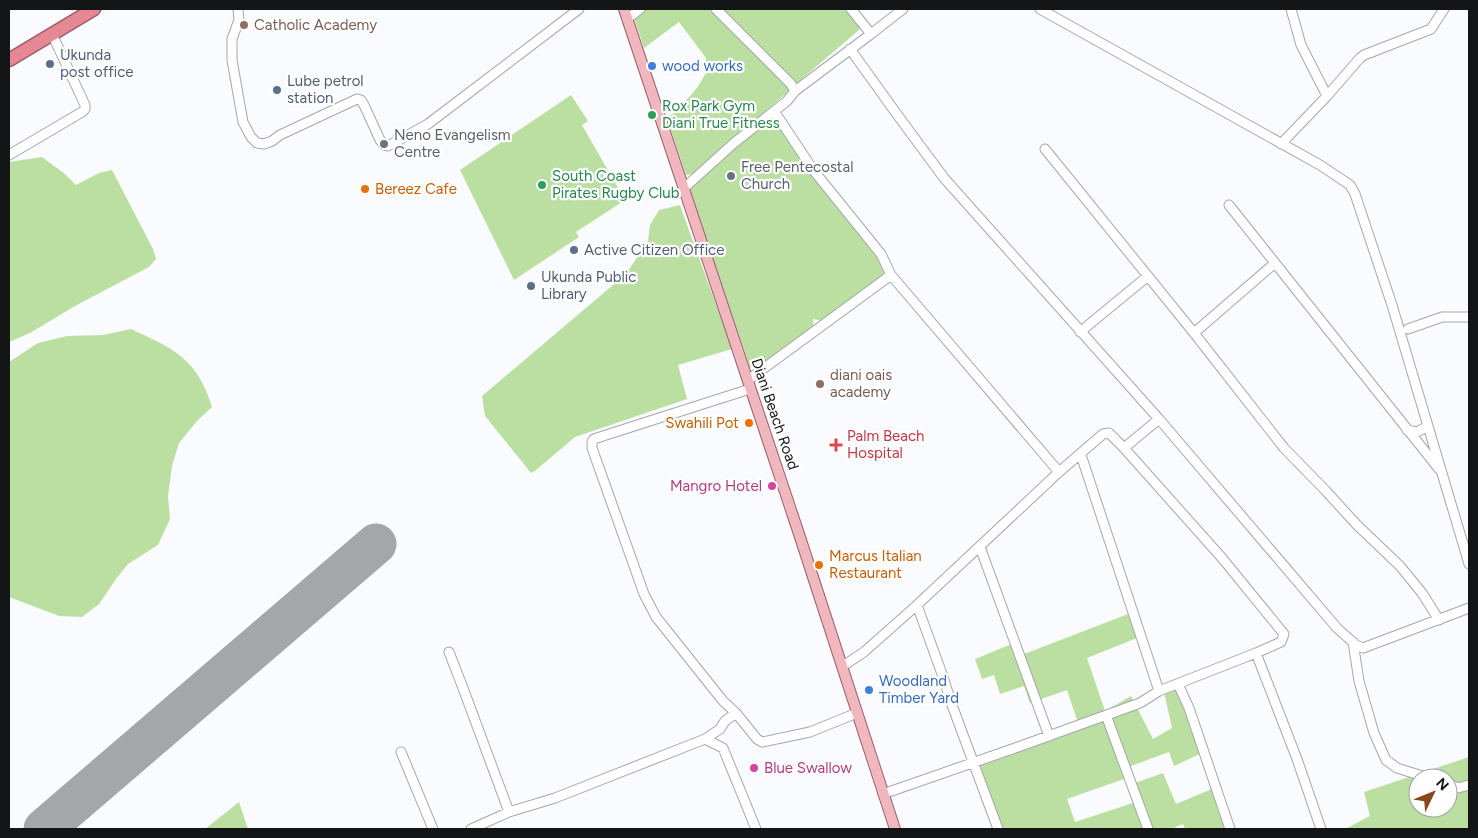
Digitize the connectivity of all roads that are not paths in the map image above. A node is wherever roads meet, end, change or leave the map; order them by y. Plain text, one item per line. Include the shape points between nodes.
1 (94, 9) edge
2 (238, 9) edge
3 (579, 9) edge
4 (624, 9) edge
5 (640, 9) edge
6 (716, 9) edge
7 (851, 9) edge
8 (902, 9) edge
9 (1291, 9) edge
10 (1444, 9) edge
11 (1044, 10) edge
12 (627, 19) junction
13 (52, 34) junction
14 (871, 34) junction
15 (850, 49) junction
16 (9, 60) edge
17 (795, 91) junction
18 (1326, 96) junction
19 (774, 110) junction
20 (1281, 144) junction
21 (1044, 149) dead end
22 (9, 155) edge
23 (684, 189) junction
24 (1229, 205) dead end
25 (1275, 263) junction
26 (891, 275) junction
27 (1148, 276) junction
28 (1469, 316) edge
29 (1398, 328) junction
30 (1408, 329) junction
31 (1080, 332) junction
32 (1194, 333) junction
33 (1402, 340) junction
34 (749, 385) junction
35 (1159, 419) junction
36 (1428, 426) junction
37 (1407, 430) junction
38 (1124, 448) junction
39 (1081, 455) junction
40 (1059, 472) junction
41 (1442, 473) junction
42 (980, 547) junction
43 (1469, 564) edge
44 (917, 605) junction
45 (1469, 608) edge
46 (1439, 620) junction
47 (1353, 642) junction
48 (449, 652) dead end
49 (1256, 653) junction
50 (843, 666) junction
51 (1178, 684) junction
52 (1159, 691) junction
53 (736, 713) junction
54 (857, 713) junction
55 (1106, 715) junction
56 (720, 729) junction
57 (1049, 736) junction
58 (705, 739) junction
59 (723, 748) junction
60 (401, 752) dead end
61 (973, 763) junction
62 (1408, 771) edge
63 (884, 794) junction
64 (508, 812) junction
65 (490, 825) edge
66 (433, 829) edge
67 (471, 829) edge
68 (756, 829) edge
69 (895, 829) edge
70 (998, 829) edge
71 (1148, 829) edge
72 (1230, 829) edge
73 (1322, 829) edge

1 - 13 highway
2 - 3 street via 232,60 243,122 250,137 264,144 356,98 364,104 381,142 388,146 428,124
4 - 12 main road, Diani Beach Road
5 - 12 street
6 - 17 street
7 - 14 street
8 - 14 street
9 - 18 street via 1301,45
10 - 18 street via 1431,29 1364,55
11 - 20 street
12 - 23 main road, Diani Beach Road
13 - 16 highway
13 - 22 street via 85,109
14 - 15 street
15 - 17 street
15 - 31 street via 944,178
17 - 19 street
18 - 20 street
19 - 23 street
19 - 26 street via 814,171 882,254
20 - 29 street via 1350,185
21 - 27 street
23 - 34 main road, Diani Beach Road
24 - 25 street
25 - 32 street
25 - 37 street
26 - 34 street
26 - 40 street
27 - 31 street
27 - 32 street
28 - 30 street via 1442,317
29 - 30 street
29 - 33 street
30 - 33 street
31 - 35 street
32 - 46 street via 1284,448 1400,566
33 - 36 street
34 - 50 main road, Diani Beach Road
34 - 53 street via 592,442 644,594 656,617
35 - 38 street
35 - 47 street via 1337,628
36 - 37 street via 1417,432
36 - 41 street
37 - 41 street
38 - 39 street via 1106,433
38 - 49 street via 1222,558 1284,634 1281,642
39 - 40 street
39 - 52 street
40 - 42 street
41 - 43 street
42 - 44 street
42 - 57 street
44 - 50 street via 864,652
44 - 61 street
45 - 46 street
46 - 47 street via 1363,648
47 - 62 street via 1374,733 1386,760
48 - 64 street
49 - 51 street
49 - 73 street
50 - 54 main road, Diani Beach Road
51 - 52 street
51 - 72 street
52 - 55 street via 1140,703
53 - 54 street via 762,742 810,732
53 - 56 street
54 - 63 main road, Diani Beach Road
55 - 57 street
55 - 71 street
56 - 58 street
56 - 59 street
57 - 61 street
58 - 59 street
58 - 64 street via 555,798
59 - 68 street
60 - 66 street
61 - 63 street
61 - 70 street
63 - 69 main road, Diani Beach Road
64 - 65 street
65 - 67 street

